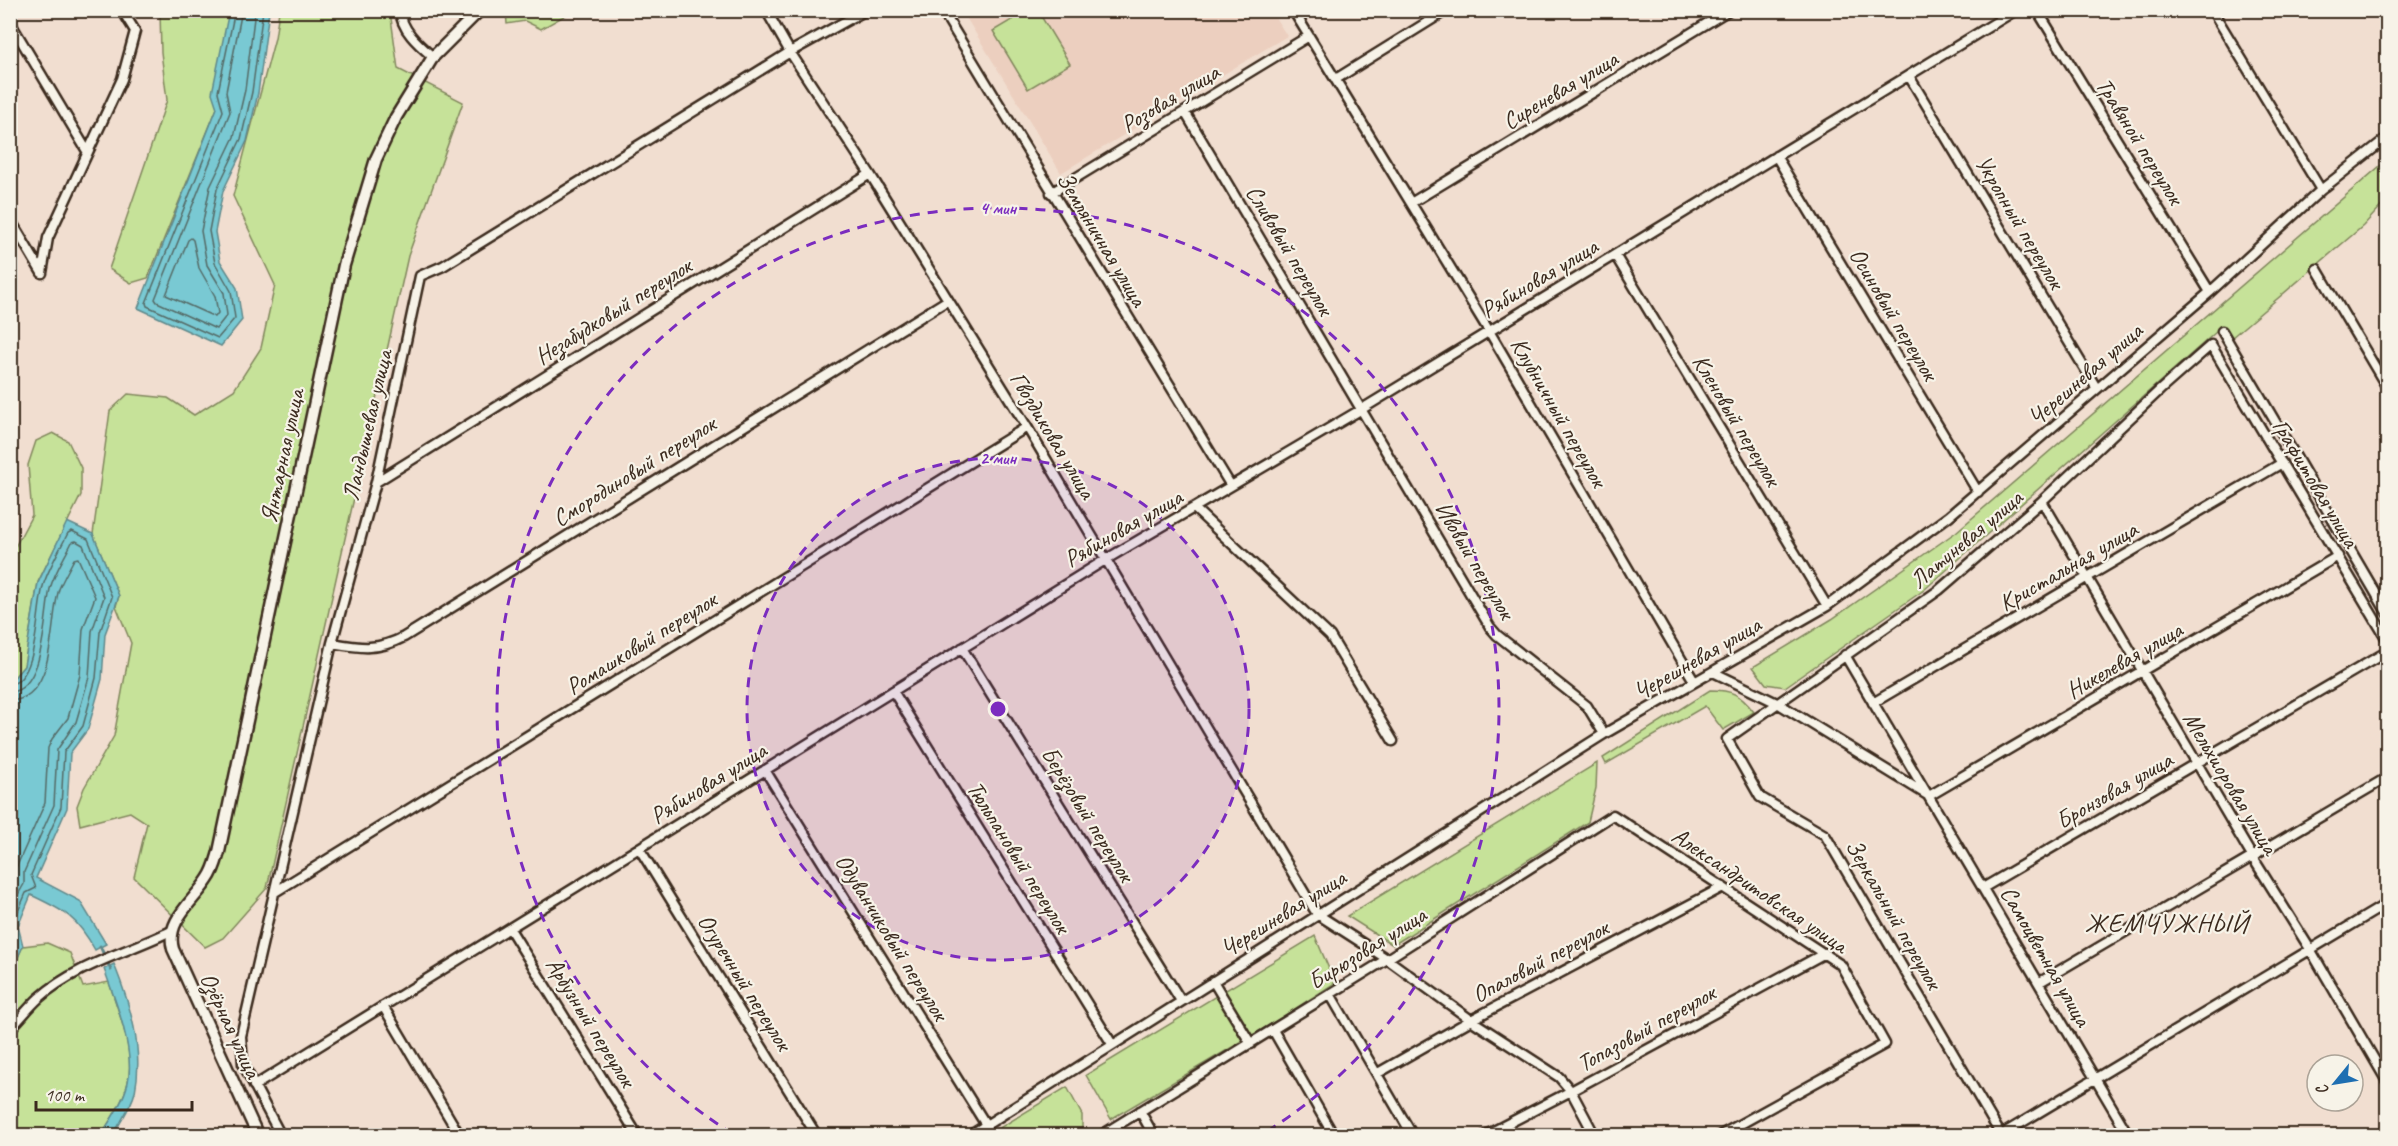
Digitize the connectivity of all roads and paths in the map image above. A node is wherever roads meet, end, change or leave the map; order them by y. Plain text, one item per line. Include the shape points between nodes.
1 (122, 10) edge
2 (400, 10) edge
3 (480, 10) edge
4 (766, 10) edge
5 (866, 10) edge
6 (942, 10) edge
7 (1293, 10) edge
8 (1447, 10) edge
9 (2016, 10) edge
10 (2037, 10) edge
11 (2212, 10) edge
12 (1723, 12) edge
13 (10, 22) edge
14 (1310, 36) junction
15 (790, 52) junction
16 (433, 57) junction
17 (1909, 76) junction
18 (1336, 79) junction
19 (1185, 112) junction
20 (2385, 140) edge
21 (87, 151) junction
22 (2388, 151) edge
23 (1776, 156) junction
24 (870, 174) junction
25 (2321, 190) junction
26 (1051, 193) junction
27 (1411, 202) junction
28 (10, 219) edge
29 (1615, 255) junction
30 (2317, 269) dead end
31 (2210, 292) junction
32 (948, 300) junction
33 (1489, 331) junction
34 (2222, 331) dead end
35 (2211, 345) joint
36 (2097, 389) junction
37 (2388, 389) edge
38 (1362, 409) junction
39 (1027, 427) junction
40 (2282, 463) junction
41 (376, 482) junction
42 (1231, 486) junction
43 (1978, 492) junction
44 (2042, 501) junction
45 (1195, 509) junction
46 (2338, 556) junction
47 (1105, 560) junction
48 (2086, 579) junction
49 (1827, 606) junction
50 (2388, 614) edge
51 (2388, 641) edge
52 (332, 643) junction
53 (962, 648) junction
54 (2388, 651) edge
55 (1845, 655) junction
56 (1713, 672) junction
57 (2143, 672) junction
58 (1694, 681) junction
59 (893, 691) junction
60 (1873, 703) junction
61 (1779, 704) junction
62 (1604, 734) junction
63 (1727, 739) joint
64 (1393, 741) dead end
65 (2197, 764) junction
66 (765, 770) junction
67 (2388, 777) edge
68 (1929, 796) junction
69 (1613, 815) joint
70 (639, 848) junction
71 (2253, 858) junction
72 (1723, 887) junction
73 (1983, 888) junction
74 (275, 892) junction
75 (2388, 903) edge
76 (1317, 914) junction
77 (510, 929) junction
78 (171, 931) junction
79 (2310, 949) junction
80 (1825, 953) junction
81 (1387, 959) junction
82 (1213, 981) junction
83 (2040, 982) junction
84 (1330, 994) junction
85 (1181, 1001) junction
86 (383, 1006) junction
87 (1471, 1020) junction
88 (10, 1029) edge
89 (1273, 1030) junction
90 (1112, 1044) junction
91 (1251, 1044) junction
92 (1378, 1073) junction
93 (2095, 1079) junction
94 (2388, 1083) edge
95 (254, 1086) junction
96 (1571, 1091) junction
97 (1140, 1111) junction
98 (986, 1125) junction
99 (2001, 1135) edge
100 (258, 1136) edge
101 (281, 1136) edge
102 (460, 1136) edge
103 (638, 1136) edge
104 (817, 1136) edge
105 (969, 1136) edge
106 (1100, 1136) edge
107 (1154, 1136) edge
108 (1334, 1136) edge
109 (1413, 1136) edge
110 (1484, 1136) edge
111 (1594, 1136) edge
112 (1719, 1136) edge
113 (2129, 1136) edge

1 - 21 street via 135,31 122,79
2 - 16 street via 409,33
3 - 16 street, Янтарная улица
4 - 15 street, Гвоздиковая улица
5 - 15 street, Ландышевая улица
6 - 26 street, Земляничная улица
7 - 14 street, Клубничный переулок
8 - 18 street
9 - 17 street, Рябиновая улица
10 - 31 street, Травяной переулок
11 - 25 street
12 - 27 street, Сиреневая улица
13 - 21 street
14 - 18 street, Клубничный переулок
14 - 19 street, Розовая улица
15 - 24 street, Гвоздиковая улица
15 - 41 street, Ландышевая улица via 443,266 420,276
16 - 78 street, Янтарная улица via 396,117 376,159 342,276 219,852 209,879
17 - 23 street, Рябиновая улица
17 - 36 street, Укропный переулок
18 - 27 street, Клубничный переулок
19 - 26 street, Розовая улица
19 - 38 street, Сливовый переулок
20 - 22 street
20 - 25 street, Черешневая улица
21 - 28 street via 48,238 42,273
23 - 29 street, Рябиновая улица
23 - 43 street, Осиновый переулок
24 - 32 street, Гвоздиковая улица
24 - 41 street, Незабудковый переулок
25 - 31 street, Черешневая улица
26 - 42 street, Земляничная улица
27 - 33 street, Клубничный переулок
29 - 33 street, Рябиновая улица
29 - 49 street, Кленовый переулок
30 - 37 street
31 - 36 street, Черешневая улица
32 - 39 street, Гвоздиковая улица
32 - 52 street, Смородиновый переулок via 404,637 386,646 359,648
33 - 38 street, Рябиновая улица
33 - 58 street, Клубничный переулок
34 - 50 street
35 - 40 street, Графитовая улица
35 - 44 street, Латуневая улица
36 - 43 street, Черешневая улица
38 - 42 street, Рябиновая улица
38 - 62 street, Ивовый переулок via 1490,627 1587,706
39 - 47 street, Гвоздиковая улица
39 - 74 street, Ромашковый переулок
40 - 46 street, Графитовая улица
40 - 48 street, Кристальная улица
41 - 52 street, Ландышевая улица
42 - 45 street, Рябиновая улица
43 - 49 street, Черешневая улица
44 - 48 street, Мельхиоровая улица
44 - 55 street, Латуневая улица via 1939,590
45 - 47 street, Рябиновая улица
45 - 64 street via 1330,636
46 - 51 street, Графитовая улица
46 - 57 street, Никелевая улица
47 - 53 street, Рябиновая улица
47 - 76 street, Гвоздиковая улица
48 - 57 street, Мельхиоровая улица
48 - 60 street, Кристальная улица
49 - 56 street, Черешневая улица
52 - 74 street, Ландышевая улица
53 - 59 street, Рябиновая улица
53 - 85 street, Берёзовый переулок
54 - 65 street, Бронзовая улица
55 - 60 street, Самоцветная улица
55 - 61 street, Латуневая улица
56 - 58 street, Черешневая улица
56 - 61 street, Самоцветная улица
57 - 65 street, Мельхиоровая улица
57 - 68 street, Никелевая улица
58 - 62 street, Черешневая улица
59 - 66 street, Рябиновая улица
59 - 90 street, Тюльпановый переулок
60 - 68 street, Самоцветная улица
61 - 63 street, Латуневая улица
61 - 68 street, Самоцветная улица
62 - 76 street, Черешневая улица
63 - 99 street, Зеркальный переулок via 1760,797 1825,835
65 - 71 street, Мельхиоровая улица
65 - 73 street, Бронзовая улица
66 - 70 street, Рябиновая улица
66 - 98 street, Одуванчиковый переулок
67 - 71 street
68 - 73 street, Самоцветная улица
69 - 72 street, Александритовская улица
69 - 81 street, Бирюзовая улица
70 - 77 street, Рябиновая улица
70 - 104 street, Огуречный переулок
71 - 79 street, Мельхиоровая улица
71 - 83 street
72 - 80 street, Александритовская улица
72 - 87 street, Опаловый переулок
73 - 83 street, Самоцветная улица
74 - 95 street, Ландышевая улица via 241,1036 243,1064
75 - 79 street
76 - 81 street
76 - 82 street, Черешневая улица
77 - 86 street, Рябиновая улица
77 - 103 street, Арбузный переулок
78 - 88 street via 92,966 40,997
78 - 100 street, Озёрная улица via 173,949
79 - 93 street
79 - 94 street, Мельхиоровая улица
80 - 96 street, Топазовый переулок
80 - 112 street, Александритовская улица via 1841,965 1885,1044
81 - 84 street, Бирюзовая улица
81 - 87 street
82 - 85 street, Черешневая улица
82 - 91 street
83 - 93 street, Самоцветная улица
84 - 89 street, Бирюзовая улица
84 - 92 street
85 - 90 street, Черешневая улица
86 - 95 street, Рябиновая улица
86 - 102 street
87 - 92 street, Опаловый переулок
87 - 96 street via 1559,1077
89 - 91 street, Бирюзовая улица
89 - 108 street
90 - 98 street, Черешневая улица
91 - 97 street, Бирюзовая улица
92 - 109 street
93 - 99 street
93 - 113 street, Самоцветная улица
95 - 101 street, Ландышевая улица
96 - 110 street, Топазовый переулок
96 - 111 street
97 - 106 street, Бирюзовая улица
97 - 107 street
98 - 105 street, Черешневая улица

